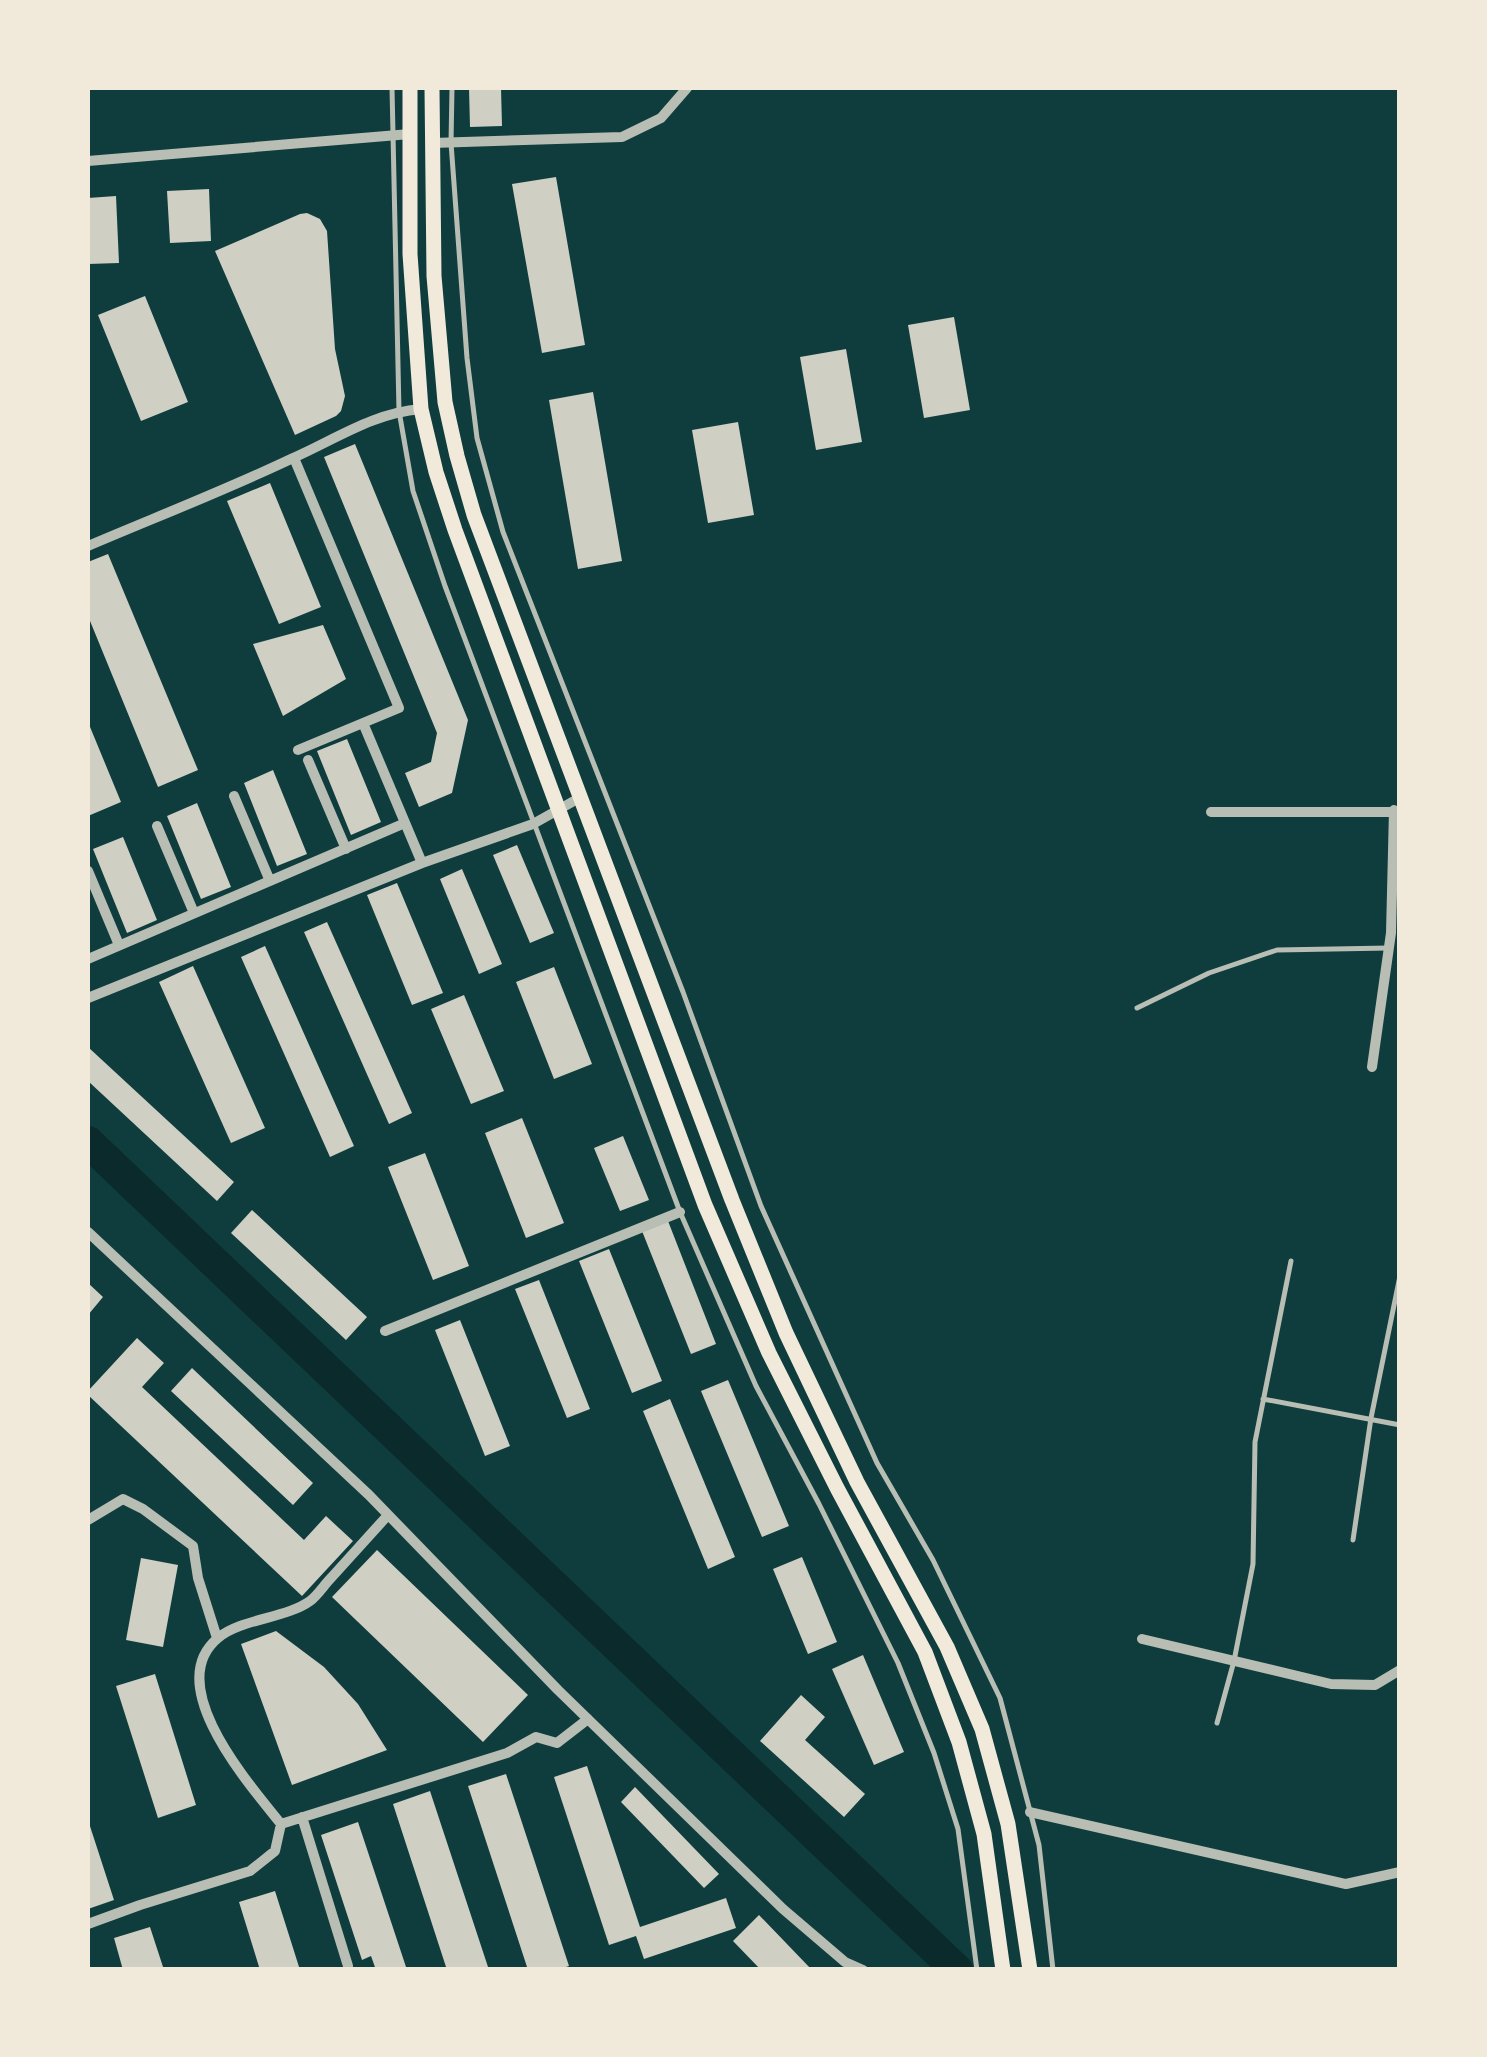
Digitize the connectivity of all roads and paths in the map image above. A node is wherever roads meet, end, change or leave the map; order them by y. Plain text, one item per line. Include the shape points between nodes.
1 (392, 88) edge
2 (410, 88) edge
3 (432, 88) edge
4 (452, 88) edge
5 (687, 88) edge
6 (393, 134) junction
7 (410, 134) junction
8 (452, 142) junction
9 (433, 143) junction
10 (88, 161) edge
11 (422, 410) junction
12 (399, 411) junction
13 (294, 458) junction
14 (88, 546) edge
15 (363, 723) junction
16 (298, 750) dead end
17 (308, 760) dead end
18 (234, 796) dead end
19 (582, 797) junction
20 (559, 809) junction
21 (1397, 811) edge
22 (1211, 812) dead end
23 (406, 823) junction
24 (533, 824) junction
25 (157, 826) dead end
26 (346, 849) junction
27 (422, 863) junction
28 (88, 871) edge
29 (1396, 876) edge
30 (270, 881) junction
31 (194, 913) junction
32 (119, 945) junction
33 (1389, 948) junction
34 (88, 958) edge
35 (88, 998) edge
36 (1138, 1008) dead end
37 (1372, 1068) dead end
38 (680, 1212) junction
39 (88, 1232) edge
40 (1291, 1261) dead end
41 (1400, 1276) edge
42 (385, 1331) dead end
43 (1263, 1399) junction
44 (1371, 1418) junction
45 (1400, 1425) edge
46 (388, 1515) junction
47 (88, 1520) edge
48 (1353, 1540) dead end
49 (217, 1638) junction
50 (1142, 1639) dead end
51 (1234, 1661) junction
52 (1400, 1670) edge
53 (588, 1719) junction
54 (1217, 1723) dead end
55 (1030, 1812) junction
56 (302, 1817) junction
57 (281, 1824) junction
58 (1400, 1872) edge
59 (88, 1924) edge
60 (348, 1966) dead end
61 (849, 1966) edge
62 (862, 1970) edge
63 (977, 1970) edge
64 (1002, 1970) edge
65 (1030, 1970) edge
66 (1053, 1970) edge

1 - 6 lane
2 - 7 main road
3 - 9 main road
4 - 8 lane
5 - 8 street via 661,118 622,137
6 - 7 street
6 - 10 street
6 - 12 lane
7 - 11 main road via 410,254
8 - 9 street
8 - 55 lane via 477,438 503,532 762,1206 878,1464 1000,1698
9 - 19 main road via 434,276 449,420 474,515
11 - 12 street
11 - 20 main road via 455,530
12 - 13 street
12 - 24 lane via 413,491
13 - 14 street
13 - 15 street via 398,708
15 - 16 street
15 - 23 street
17 - 26 street
18 - 30 street
19 - 20 street
19 - 65 main road via 786,1333 856,1482 947,1647 982,1729 1008,1824
20 - 24 street
20 - 64 main road via 706,1204 769,1352 925,1652 984,1834
21 - 22 street
21 - 29 street
23 - 26 street
23 - 27 street
24 - 27 street
24 - 38 lane
25 - 31 street
26 - 30 street
27 - 35 street
28 - 32 street
29 - 33 street
30 - 31 street
31 - 32 street
32 - 34 street
33 - 36 lane via 1276,950 1208,973
33 - 37 street
38 - 42 street
38 - 63 lane via 756,1386 898,1663 934,1752 958,1829
39 - 46 street
40 - 43 lane
41 - 44 lane
43 - 44 lane
43 - 51 lane via 1254,1442 1253,1564
44 - 45 lane
44 - 48 lane
46 - 49 street via 309,1602
46 - 53 street
47 - 49 street via 123,1499 193,1546
49 - 57 street via 200,1668 203,1702 230,1760
50 - 51 street
51 - 52 street via 1331,1684 1375,1686
51 - 54 lane
53 - 56 street via 557,1743 536,1737 506,1753
53 - 61 street
55 - 58 street via 1346,1884
55 - 66 lane
56 - 57 street
56 - 60 street
57 - 59 street via 275,1852 250,1871
61 - 62 street

